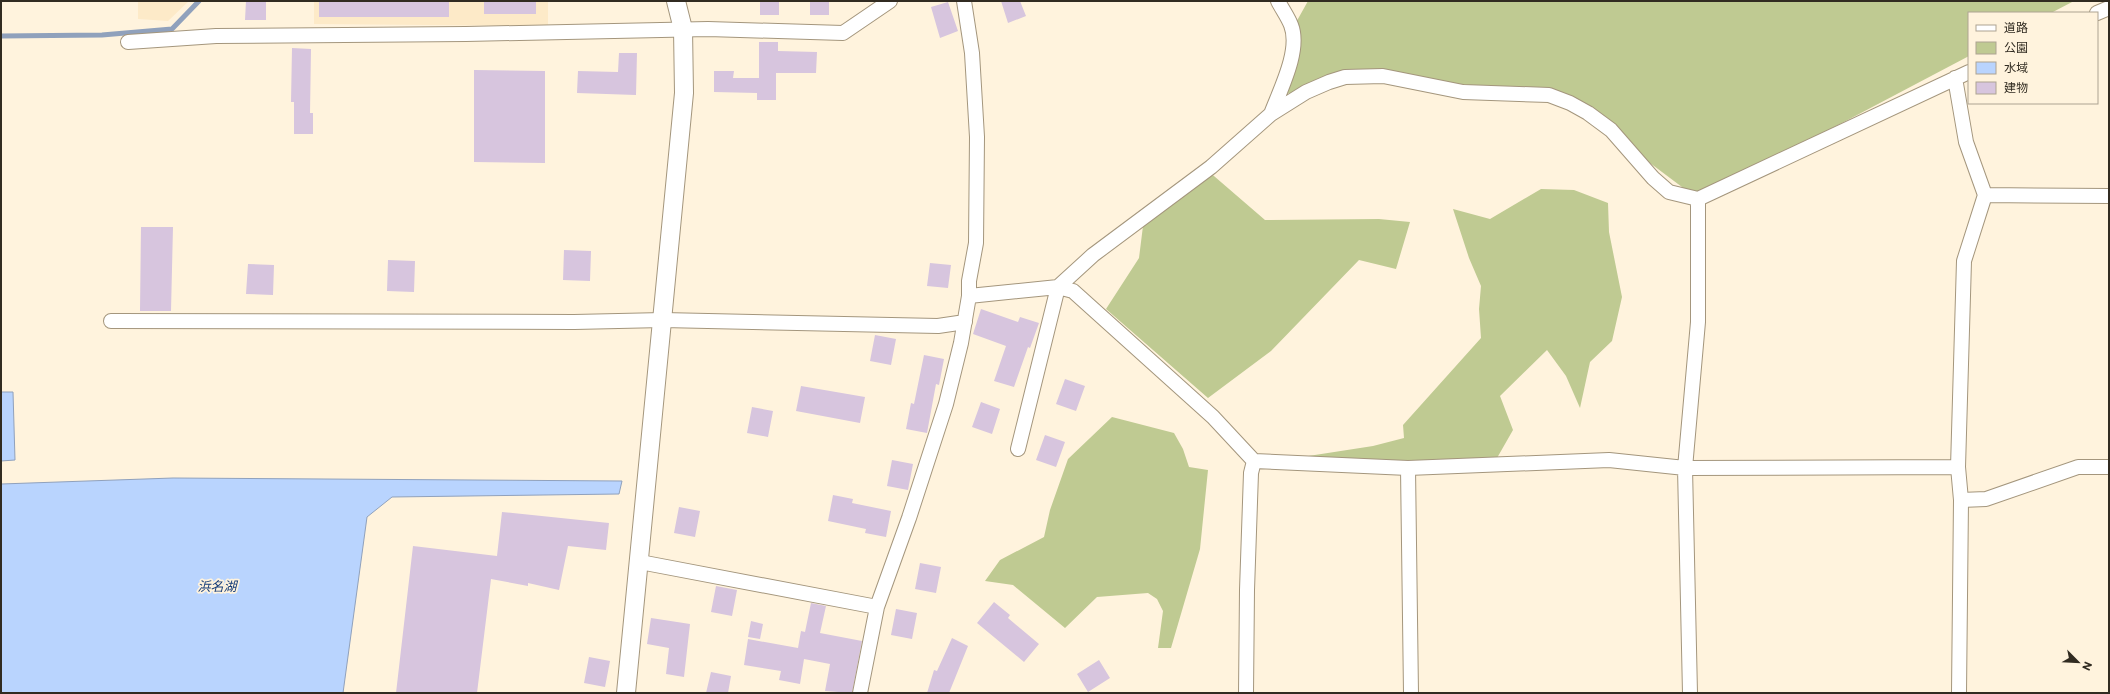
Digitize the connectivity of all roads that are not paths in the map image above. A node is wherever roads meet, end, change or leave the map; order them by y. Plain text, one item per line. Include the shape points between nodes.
1 (676, 1) edge
2 (890, 1) edge
3 (964, 1) edge
4 (1278, 1) edge
5 (2109, 8) edge
6 (2098, 13) edge
7 (683, 29) junction
8 (128, 42) dead end
9 (1968, 72) edge
10 (1955, 78) junction
11 (1271, 114) junction
12 (1985, 195) junction
13 (2109, 196) edge
14 (1698, 199) junction
15 (1058, 287) junction
16 (969, 296) junction
17 (662, 320) junction
18 (111, 321) dead end
19 (965, 322) junction
20 (1018, 449) dead end
21 (1254, 461) junction
22 (1958, 467) junction
23 (2109, 467) edge
24 (1408, 468) junction
25 (1685, 468) junction
26 (1961, 500) junction
27 (640, 562) junction
28 (877, 607) junction
29 (626, 693) edge
30 (860, 693) edge
31 (1246, 693) edge
32 (1411, 693) edge
33 (1690, 693) edge
34 (1959, 693) edge

1 - 7 street
2 - 7 street via 843,33
3 - 16 street via 972,53 977,137 976,243
4 - 11 street via 1292,26 1293,42 1292,57
5 - 6 street
7 - 8 street via 216,36
7 - 17 street via 684,93
9 - 10 street
10 - 12 street via 1966,142
10 - 14 street
11 - 14 street via 1306,92 1345,77 1397,78 1462,92 1549,95 1576,106 1611,130 1653,178 1669,192
11 - 15 street via 1211,167 1092,255
12 - 13 street
12 - 22 street via 1964,262
14 - 25 street via 1698,322
15 - 16 street
15 - 20 street
15 - 21 street via 1073,290 1213,417
16 - 19 street
17 - 18 street
17 - 19 street via 938,326
17 - 27 street
19 - 28 street via 946,404
21 - 24 street
21 - 31 street via 1250,473
22 - 25 street
22 - 26 street
23 - 26 street via 2078,467 1986,500
24 - 25 street via 1609,460
24 - 32 street
25 - 33 street
26 - 34 street
27 - 28 street
27 - 29 street
28 - 30 street

